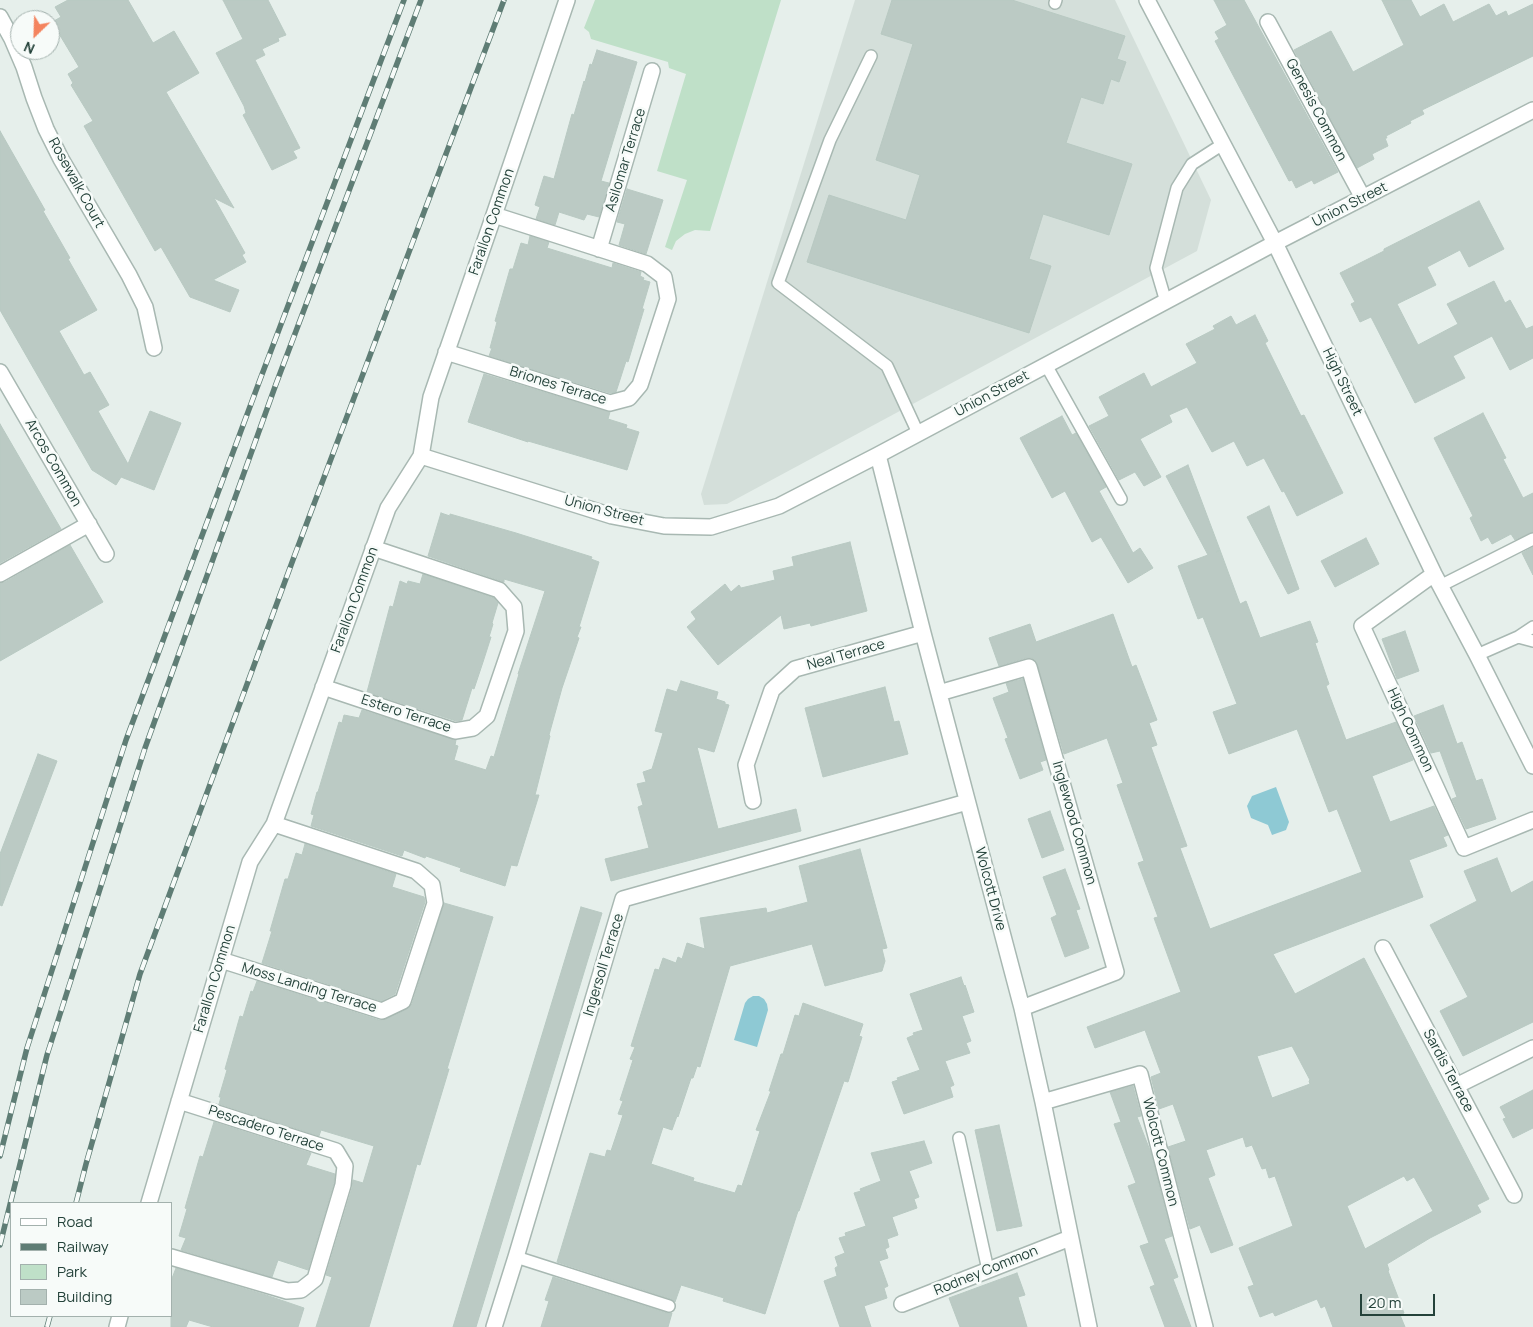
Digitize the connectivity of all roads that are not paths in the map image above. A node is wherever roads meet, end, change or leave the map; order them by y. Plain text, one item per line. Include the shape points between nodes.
1 (567, 0) edge
2 (1147, 0) edge
3 (0, 17) edge
4 (1268, 22) dead end
5 (871, 56) dead end
6 (652, 71) dead end
7 (1533, 110) edge
8 (1223, 144) junction
9 (1363, 198) junction
10 (494, 215) junction
11 (1275, 243) junction
12 (599, 248) junction
13 (1166, 302) junction
14 (154, 348) dead end
15 (446, 352) junction
16 (1046, 365) junction
17 (1, 376) edge
18 (918, 434) junction
19 (878, 455) junction
20 (421, 456) junction
21 (1121, 499) dead end
22 (89, 524) junction
23 (1533, 539) edge
24 (373, 548) junction
25 (106, 554) dead end
26 (0, 574) edge
27 (1437, 580) junction
28 (1533, 627) edge
29 (923, 633) junction
30 (1518, 637) junction
31 (1533, 641) edge
32 (1477, 654) junction
33 (323, 687) junction
34 (939, 692) junction
35 (1533, 766) edge
36 (753, 801) dead end
37 (967, 802) junction
38 (1533, 820) edge
39 (274, 824) junction
40 (1383, 948) dead end
41 (221, 960) junction
42 (1022, 1008) junction
43 (1533, 1048) edge
44 (1456, 1086) junction
45 (179, 1101) junction
46 (1044, 1102) junction
47 (959, 1138) dead end
48 (1514, 1194) dead end
49 (149, 1202) edge
50 (1070, 1238) junction
51 (172, 1257) edge
52 (516, 1257) junction
53 (988, 1270) junction
54 (902, 1304) dead end
55 (669, 1306) dead end
56 (494, 1327) edge
57 (1089, 1327) edge
58 (1205, 1327) edge

1 - 10 street, Farallon Common
2 - 8 street, High Street
3 - 14 street, Rosewalk Court via 21,60 46,129 145,307
4 - 9 street, Genesis Common
5 - 18 lane via 830,140 778,283 888,366
6 - 12 street, Asilomar Terrace
7 - 9 street, Union Street
8 - 11 street, High Street
8 - 13 lane via 1192,164 1177,188 1156,268
9 - 11 street, Union Street
10 - 12 street, Briones Terrace
10 - 15 street, Farallon Common
11 - 13 street, Union Street
11 - 27 street, High Street
12 - 15 street, Briones Terrace via 647,264 664,277 668,298 640,385 628,398 610,403
13 - 16 street, Union Street
15 - 20 street, Farallon Common via 431,396
16 - 18 street, Union Street
16 - 21 lane
17 - 22 street, Arcos Common
18 - 19 street, Union Street
19 - 20 street, Union Street via 779,506 711,527 664,526 612,516
19 - 29 street, Wolcott Drive
20 - 24 street, Farallon Common via 388,508
22 - 25 street, Arcos Common
22 - 26 street
23 - 27 lane
24 - 33 street, Farallon Common
24 - 33 street, Estero Terrace via 499,590 514,607 516,631 487,716 473,728 455,731
27 - 32 street, High Street
27 - 38 street, High Common via 1362,626 1464,848
28 - 30 lane
29 - 34 street, Wolcott Drive
29 - 36 street, Neal Terrace via 795,669 772,690 746,765
30 - 31 lane
30 - 32 lane
32 - 35 street, High Street
33 - 39 street, Farallon Common
34 - 37 street, Wolcott Drive
34 - 42 street, Inglewood Common via 1029,667 1116,972
37 - 42 street, Wolcott Drive
37 - 52 street, Ingersoll Terrace via 623,899
39 - 41 street, Farallon Common via 250,862
39 - 41 street, Moss Landing Terrace via 416,871 432,885 435,903 403,1001 382,1011
40 - 44 street, Sardis Terrace
41 - 45 street, Farallon Common
42 - 46 street, Wolcott Drive
43 - 44 street
44 - 48 street, Sardis Terrace
45 - 49 street, Farallon Common
45 - 51 street, Pescadero Terrace via 336,1151 345,1166 344,1186 315,1280 301,1290 287,1291
46 - 50 street, Wolcott Drive
46 - 58 street, Wolcott Common via 1140,1074
47 - 53 lane
50 - 53 street, Rodney Common
50 - 57 street, Wolcott Drive
52 - 55 lane
52 - 56 street, Ingersoll Terrace
53 - 54 street, Rodney Common

